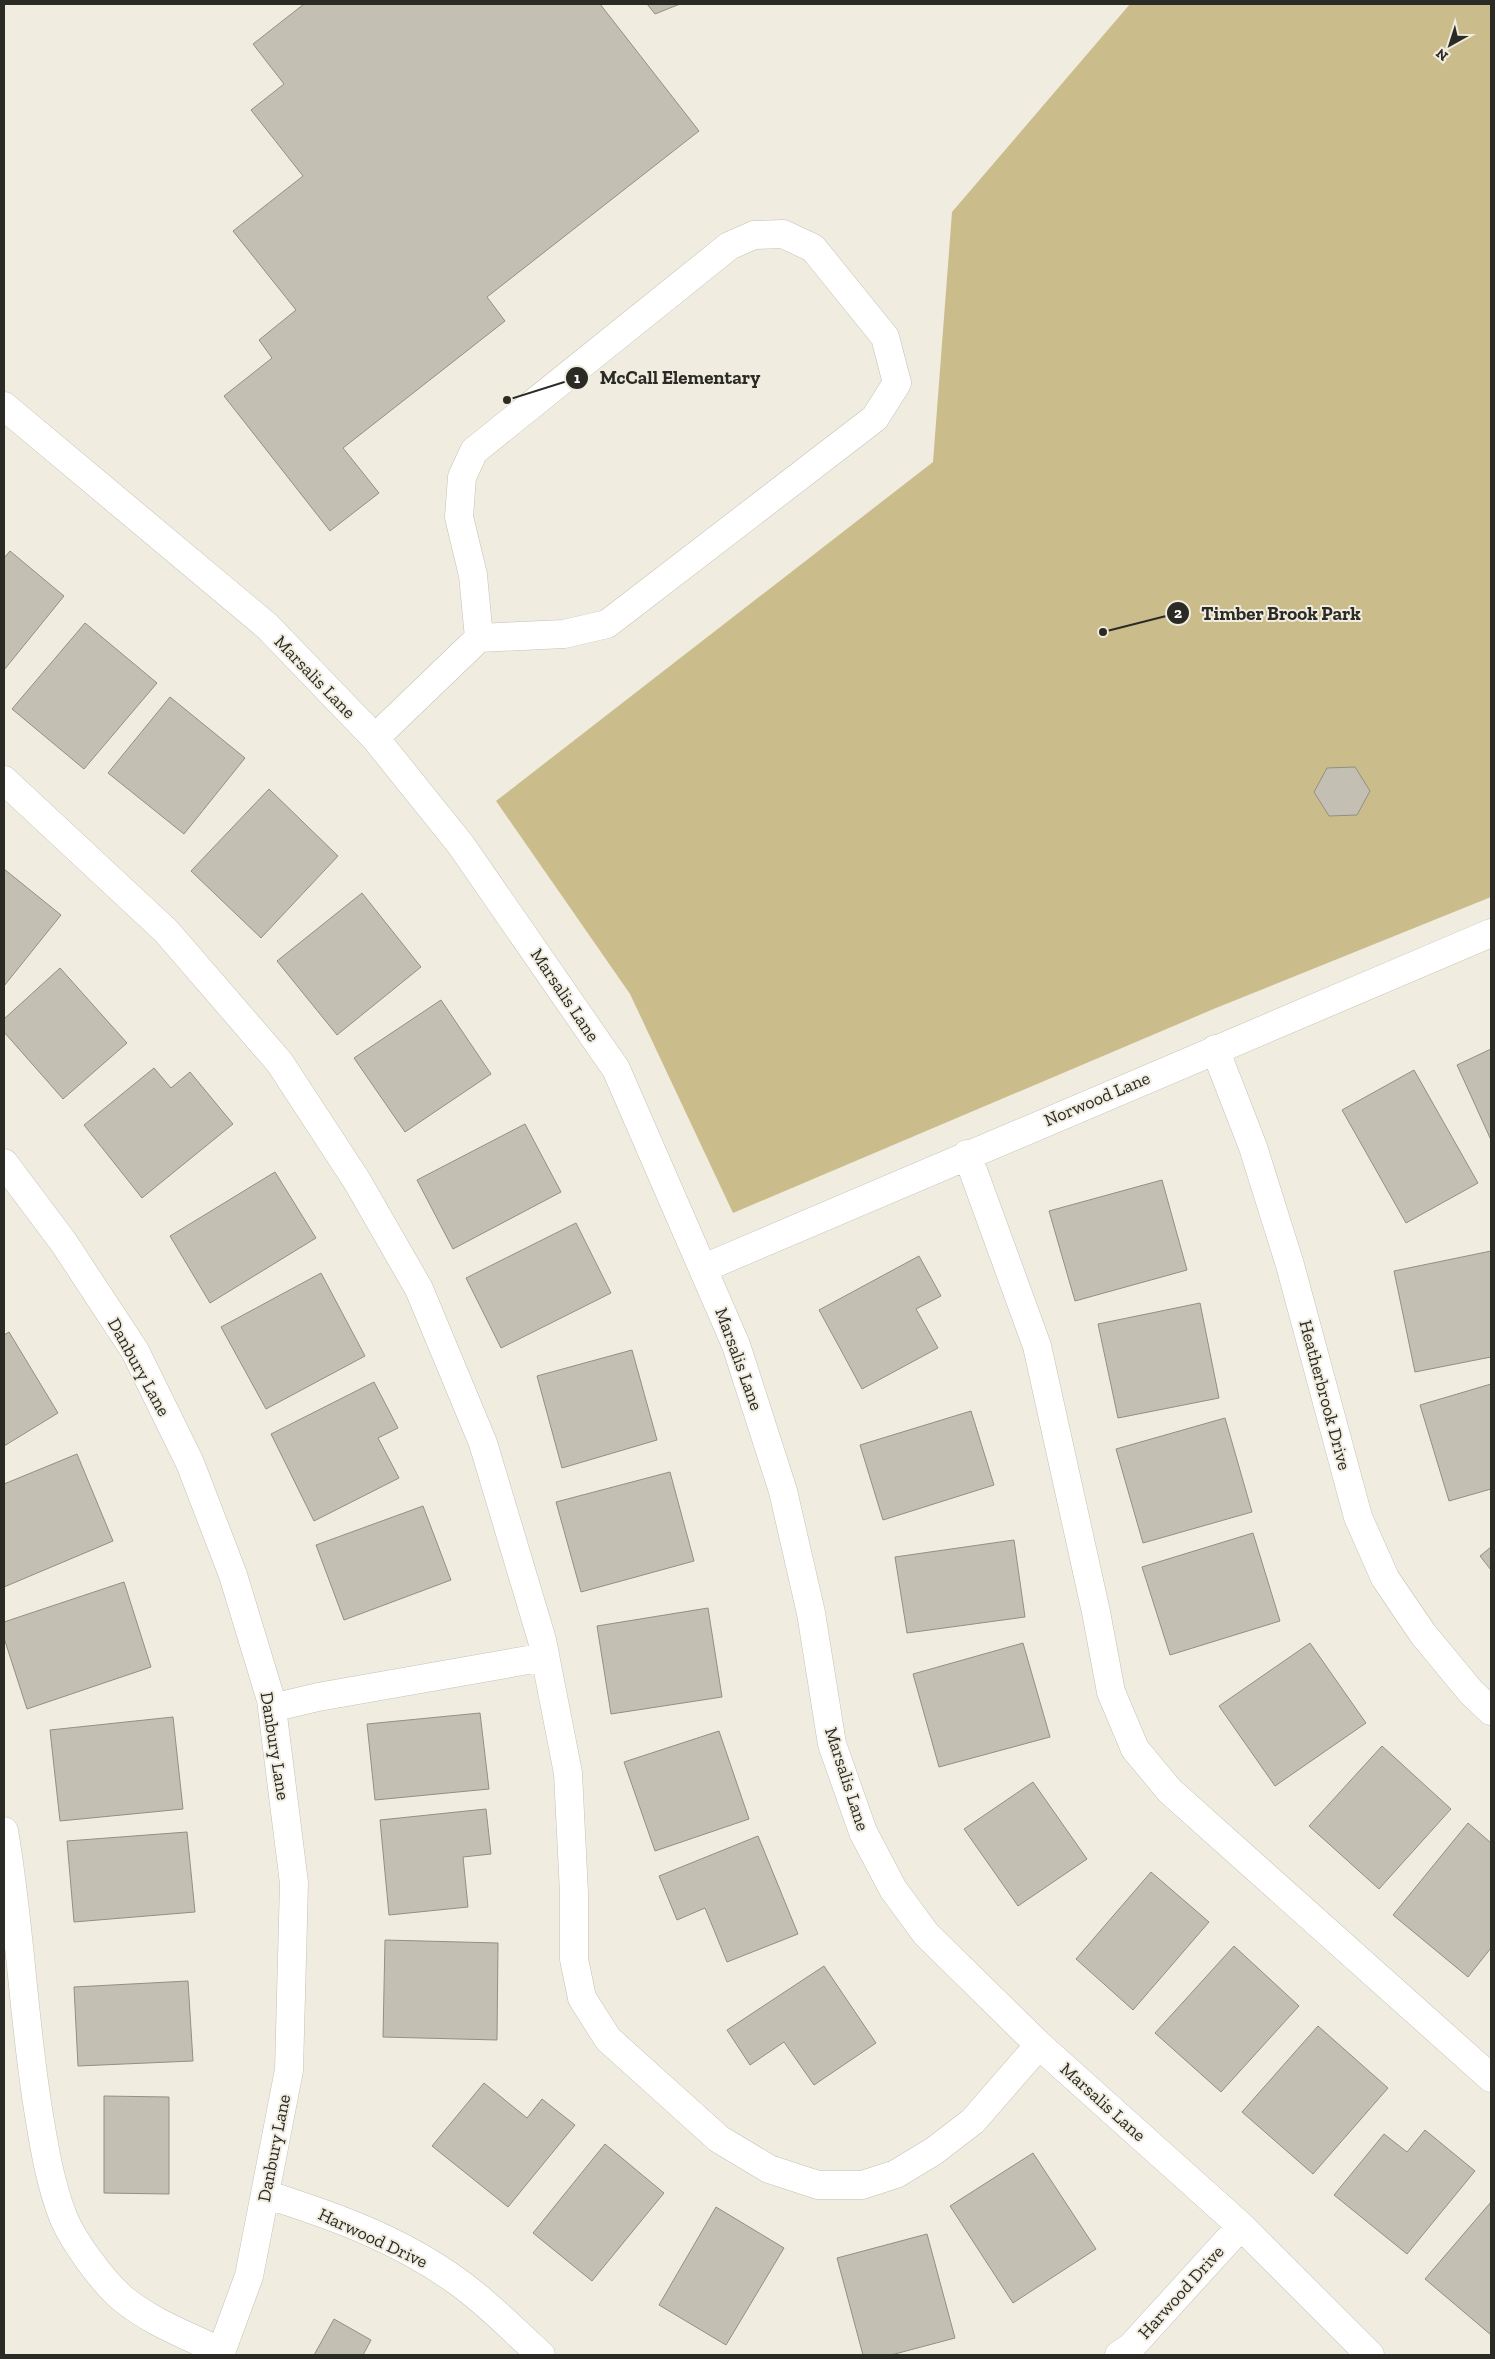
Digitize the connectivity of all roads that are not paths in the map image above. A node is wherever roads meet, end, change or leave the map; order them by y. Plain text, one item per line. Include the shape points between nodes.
1 (4, 406) edge
2 (479, 638) junction
3 (375, 738) junction
4 (4, 780) edge
5 (1491, 933) edge
6 (1215, 1050) junction
7 (967, 1154) junction
8 (4, 1163) edge
9 (704, 1268) junction
10 (545, 1657) junction
11 (272, 1708) junction
12 (1491, 1711) edge
13 (4, 1831) edge
14 (1040, 2045) junction
15 (1491, 2078) edge
16 (265, 2194) junction
17 (1241, 2226) junction
18 (220, 2354) edge
19 (542, 2355) edge
20 (1119, 2355) edge
21 (1370, 2355) edge

1 - 3 street, Marsalis Lane via 266,626
2 - 2 street via 564,634 607,624 876,418 897,383 885,337 813,248 783,234 754,235 729,246 474,451 462,477 459,517 473,576
2 - 3 street
3 - 9 street, Marsalis Lane via 461,845 616,1069
4 - 10 street via 166,930 280,1063 357,1181 419,1289 483,1443
5 - 6 street, Norwood Lane
6 - 7 street, Norwood Lane
6 - 12 street, Heatherbrook Drive via 1253,1147 1290,1265 1358,1517 1385,1578 1412,1618 1471,1692
7 - 9 street, Norwood Lane
7 - 15 street via 1037,1346 1111,1692 1136,1749 1170,1791
8 - 11 street, Danbury Lane via 64,1243 135,1351 190,1464 222,1547
9 - 14 street, Marsalis Lane via 736,1345 783,1491 811,1614 832,1744 863,1832 893,1889 926,1934
10 - 11 street
10 - 14 street via 568,1773 574,1959 582,1998 608,2039 720,2140 769,2169 818,2185 862,2185 896,2174 934,2151 973,2120
11 - 16 street, Danbury Lane via 294,1884 289,2070
13 - 18 street via 14,1888 30,2061 47,2164 65,2220 93,2265 121,2297 154,2322
14 - 17 street, Marsalis Lane
16 - 18 street, Danbury Lane via 249,2276
16 - 19 street, Harwood Drive via 340,2218 414,2253 460,2283
17 - 20 street, Harwood Drive via 1131,2347
17 - 21 street, Marsalis Lane

